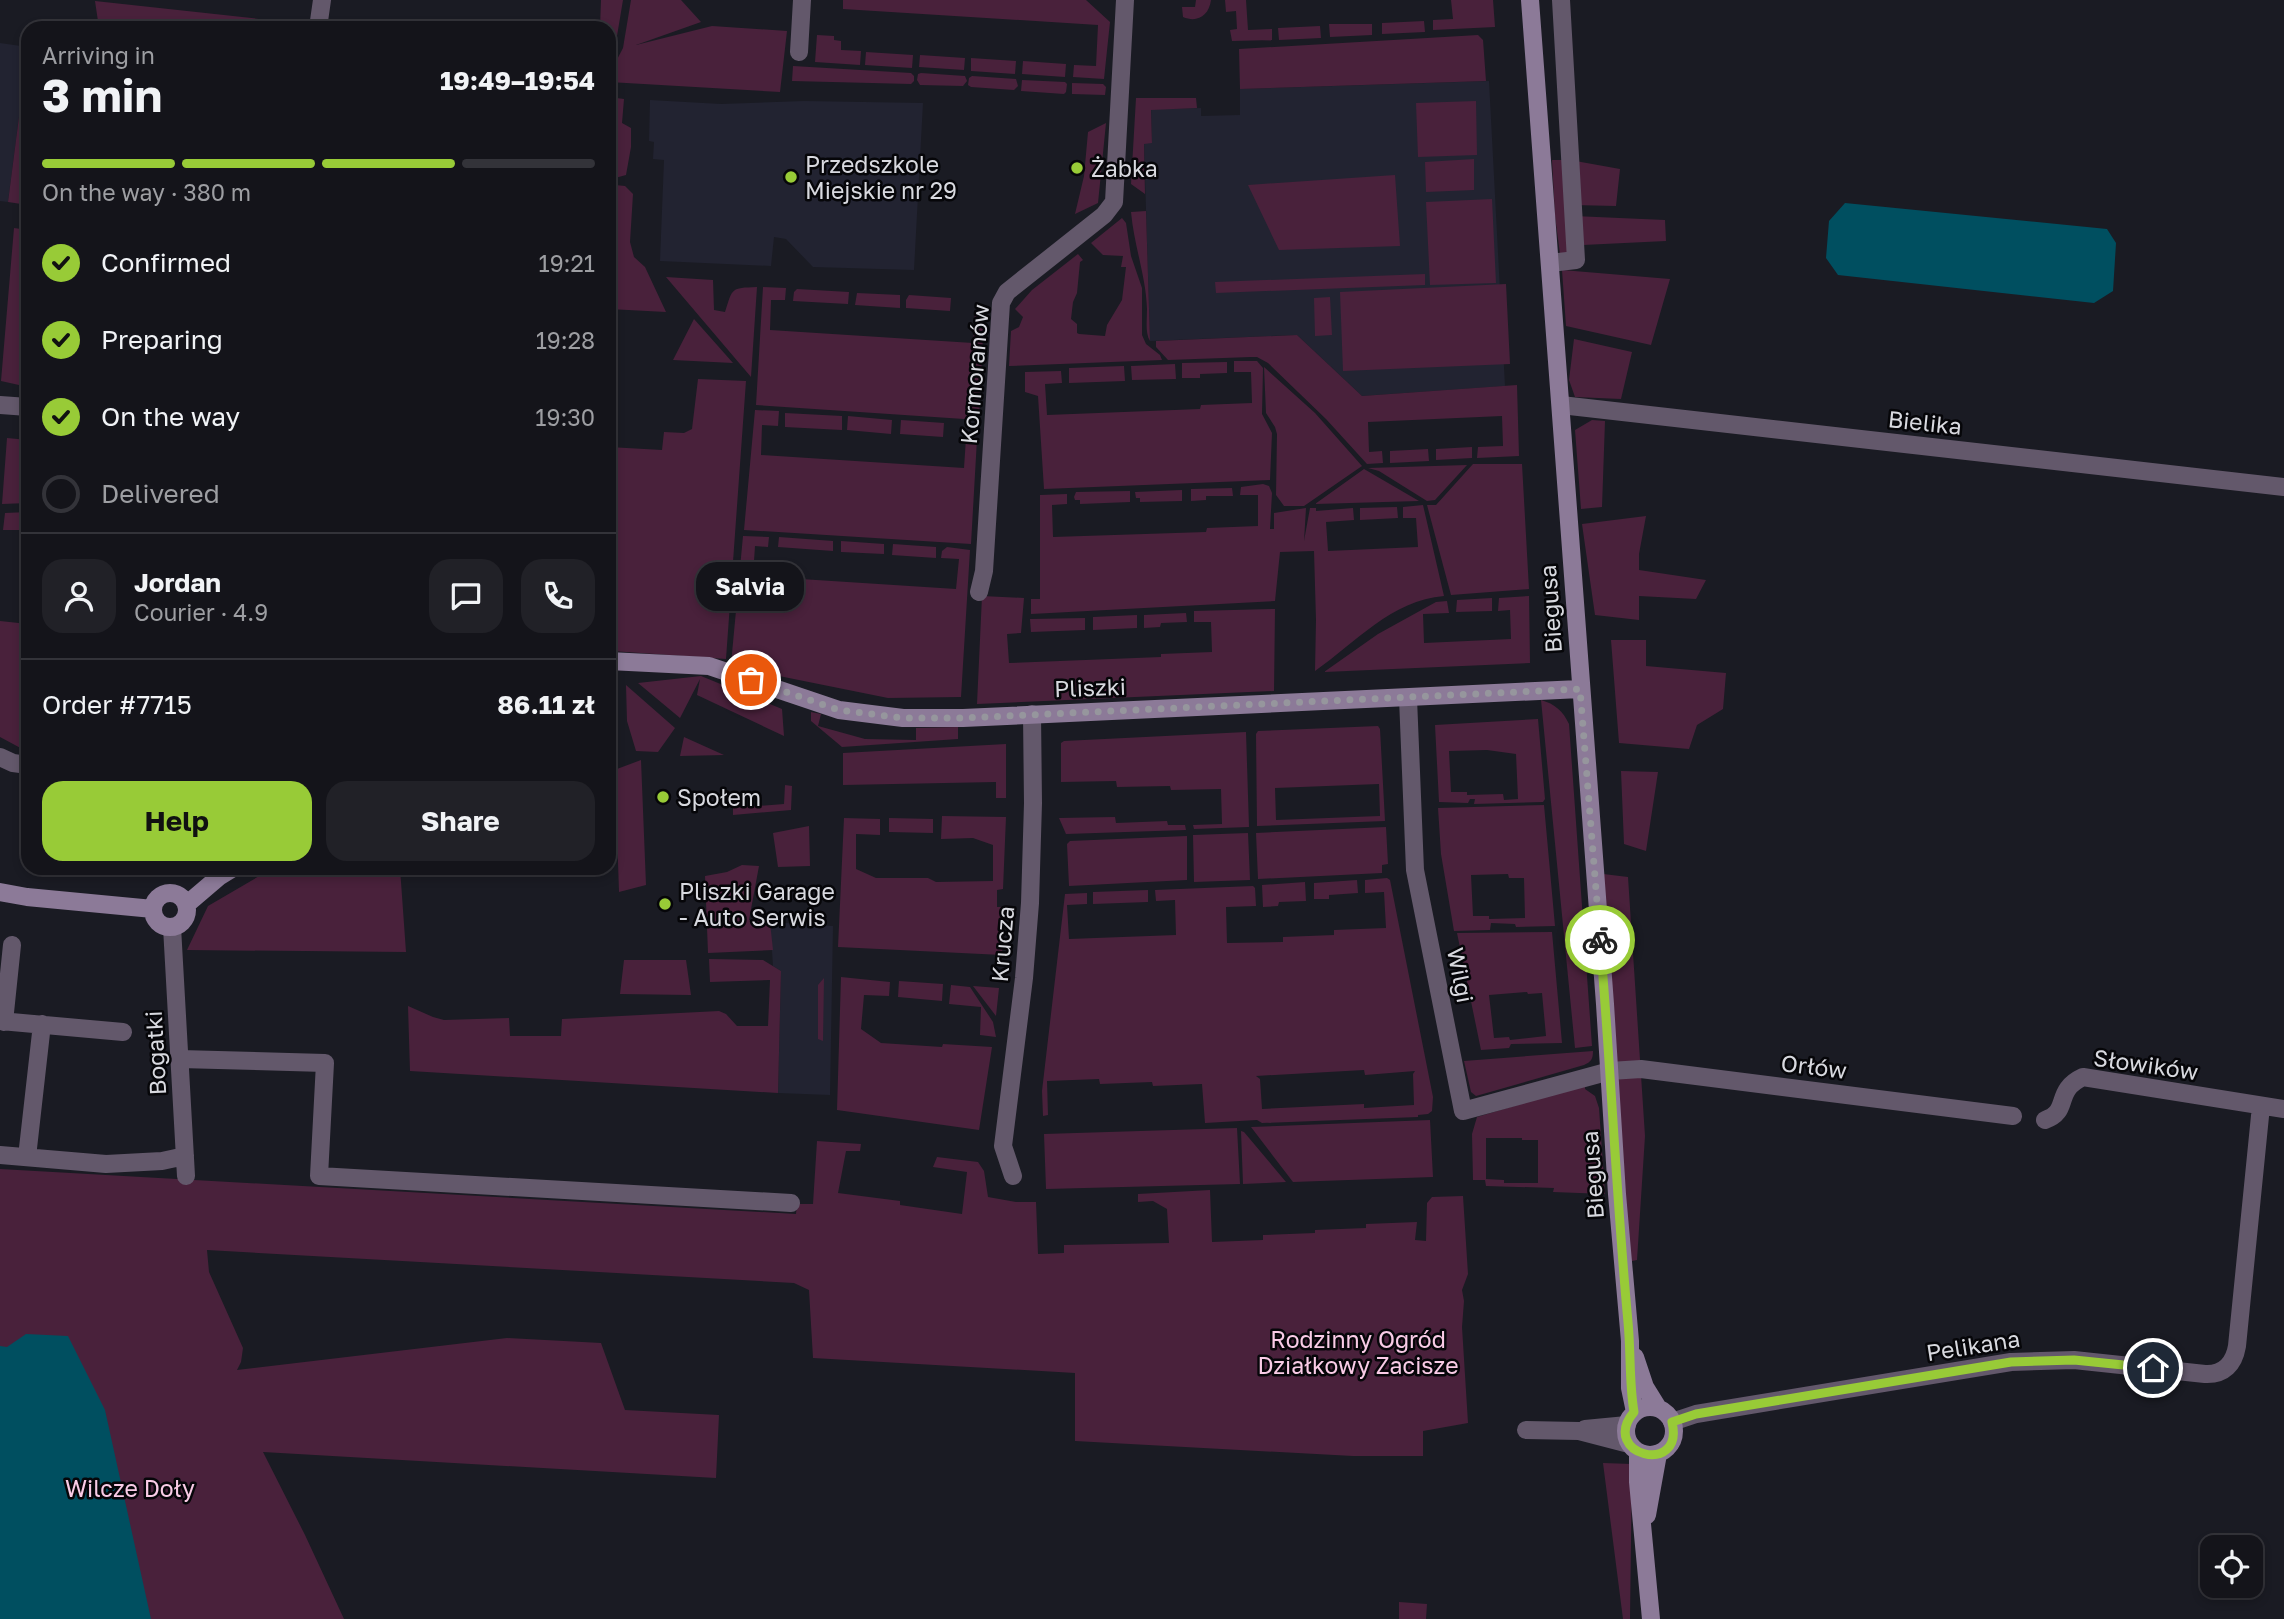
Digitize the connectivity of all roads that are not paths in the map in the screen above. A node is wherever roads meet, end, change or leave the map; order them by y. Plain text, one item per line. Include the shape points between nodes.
1 (322, 0) edge
2 (802, 0) edge
3 (1125, 0) edge
4 (1530, 0) edge
5 (1561, 0) edge
6 (319, 21) edge
7 (799, 52) dead end
8 (1550, 263) junction
9 (0, 404) edge
10 (1561, 405) junction
11 (21, 406) edge
12 (2284, 487) edge
13 (979, 592) dead end
14 (616, 661) edge
15 (1580, 689) junction
16 (1408, 698) junction
17 (1032, 714) junction
18 (0, 757) edge
19 (21, 764) edge
20 (222, 875) edge
21 (0, 892) edge
22 (186, 905) junction
23 (153, 909) junction
24 (172, 927) junction
25 (12, 946) dead end
26 (2, 1022) edge
27 (42, 1024) junction
28 (122, 1032) dead end
29 (180, 1059) junction
30 (1610, 1071) junction
31 (2261, 1106) junction
32 (2284, 1109) edge
33 (2013, 1116) dead end
34 (2045, 1120) dead end
35 (0, 1155) edge
36 (185, 1156) junction
37 (27, 1157) junction
38 (186, 1176) dead end
39 (1013, 1176) dead end
40 (791, 1203) dead end
41 (1630, 1341) junction
42 (1658, 1408) junction
43 (1631, 1418) junction
44 (1672, 1422) junction
45 (1527, 1430) dead end
46 (1579, 1431) junction
47 (1634, 1448) junction
48 (1658, 1454) junction
49 (1643, 1536) junction
50 (1651, 1619) edge

1 - 6 street
2 - 7 street
3 - 13 street, Kormoranów via 1114,202 1104,215 1007,292 1001,303
4 - 8 street, Biegusa
5 - 8 street via 1576,260
8 - 10 street, Biegusa
9 - 11 street
10 - 12 street, Bielika
10 - 15 street, Biegusa
14 - 17 street, Pliszki via 709,666 839,710 903,718
15 - 16 street, Pliszki
15 - 30 street, Biegusa
16 - 17 street, Pliszki
16 - 30 street, Wilgi via 1415,870 1463,1111
17 - 39 street, Krucza via 1030,903 1003,1146
18 - 19 street
20 - 22 street
21 - 23 street
22 - 23 street via 179,896 168,893 158,898
22 - 24 street via 184,919
23 - 24 street via 158,922
24 - 29 street, Bogatki
25 - 26 street
26 - 27 street
27 - 28 street
27 - 37 street
29 - 36 street, Bogatki
29 - 40 street via 325,1063 319,1176
30 - 33 street, Orłów via 1641,1069
30 - 41 street, Biegusa
31 - 32 street
31 - 34 street, Słowików via 2082,1077 2067,1087 2058,1112
31 - 44 street, Pelikana via 2237,1346 2235,1359 2223,1371 2215,1375 2074,1360 2011,1362 1696,1414
35 - 37 street
36 - 37 street via 106,1164
36 - 38 street, Bogatki
41 - 42 street, Biegusa via 1645,1387
41 - 43 street, Biegusa
42 - 43 street via 1650,1407
42 - 44 street
43 - 46 street
43 - 47 street via 1626,1437
44 - 48 street via 1674,1437
45 - 46 street
46 - 47 street
47 - 48 street via 1645,1455
47 - 49 street
48 - 49 street
49 - 50 street

